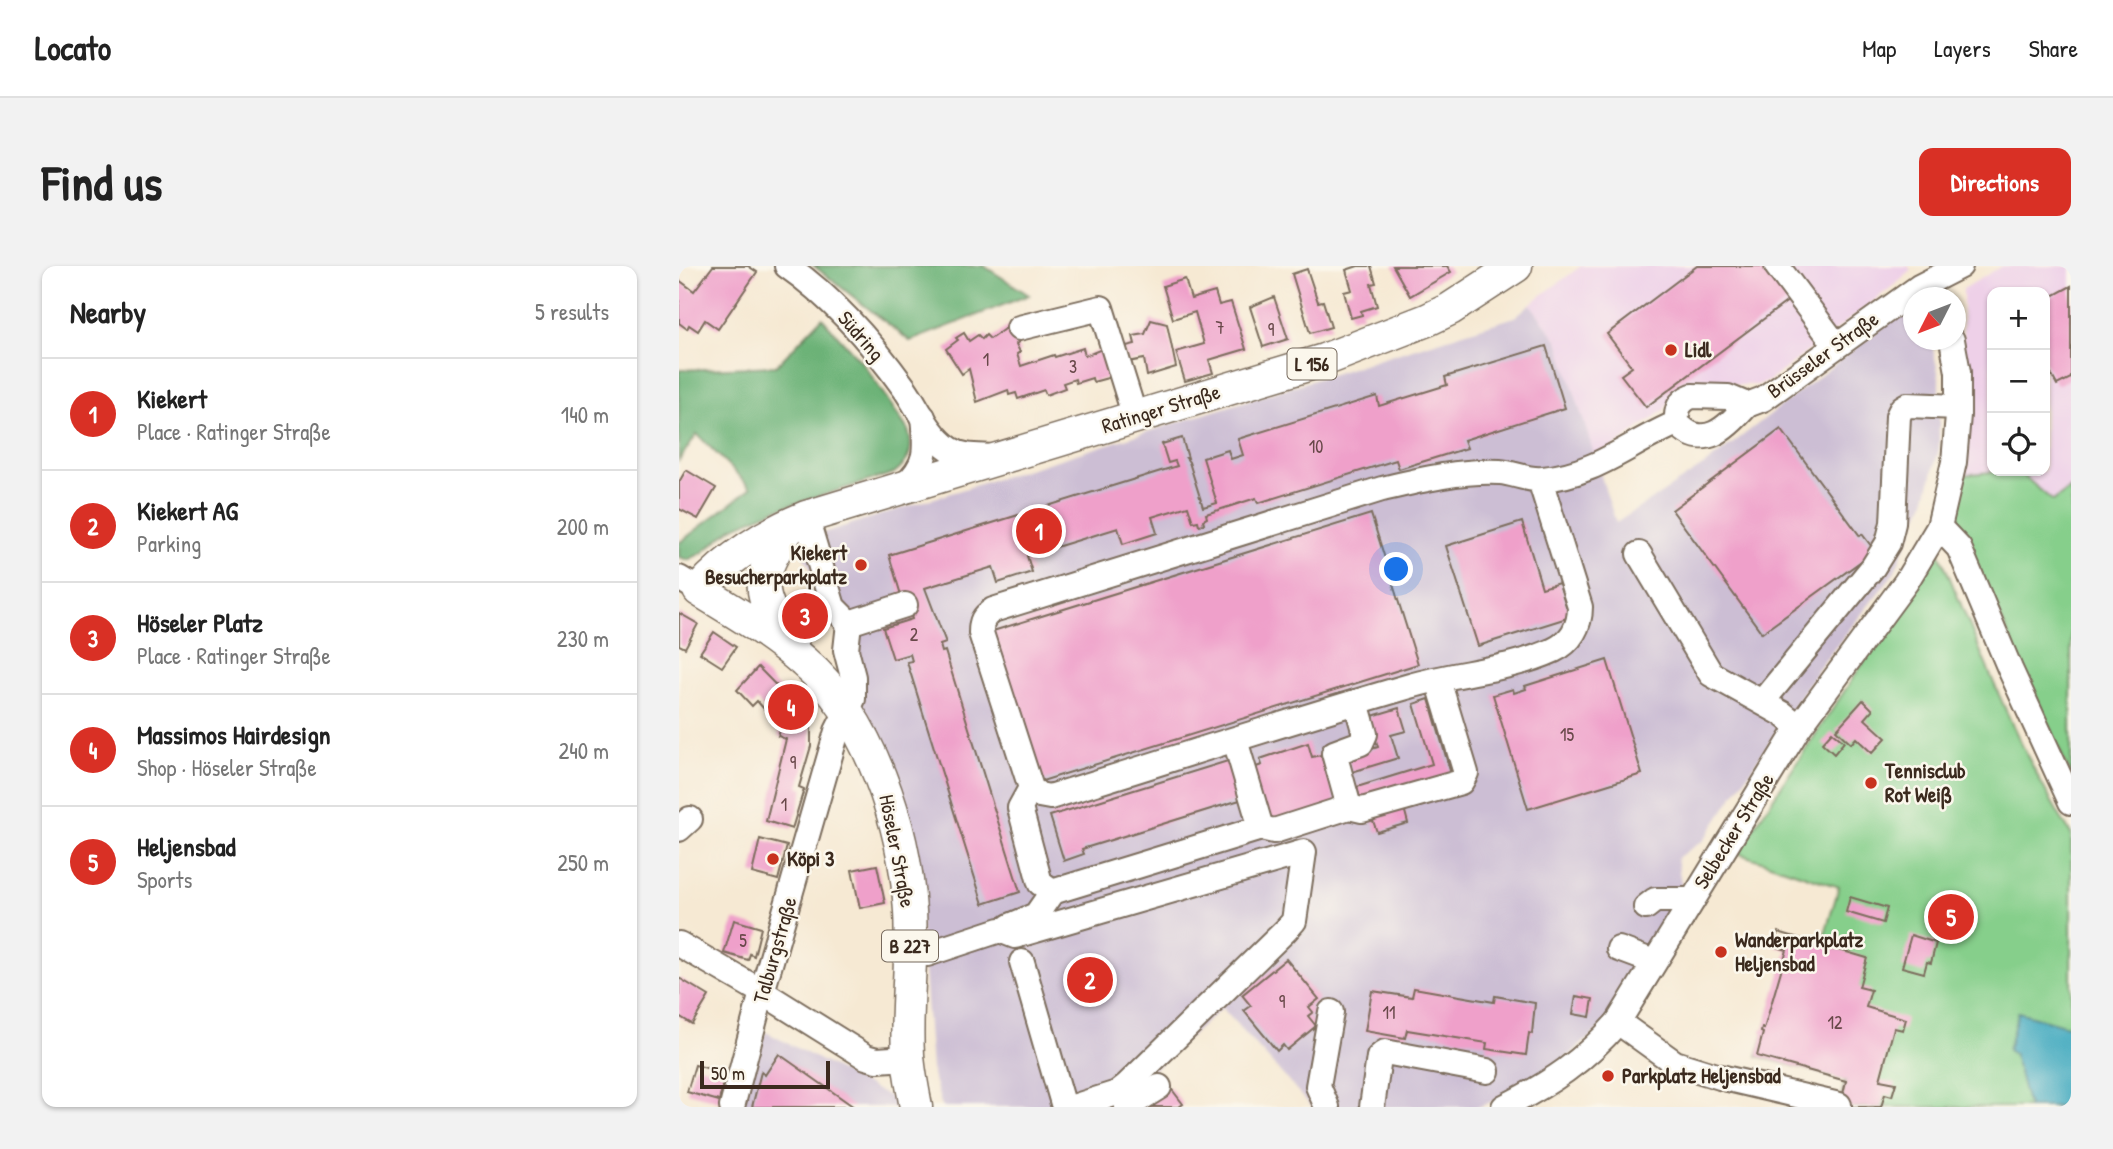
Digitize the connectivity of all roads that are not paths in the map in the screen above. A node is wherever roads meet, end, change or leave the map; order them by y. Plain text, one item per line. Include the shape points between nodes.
1 (787, 266) edge
2 (1777, 266) edge
3 (1960, 266) edge
4 (1507, 269) edge
5 (1933, 281) edge
6 (1019, 328) dead end
7 (1836, 345) junction
8 (1954, 350) edge
9 (1747, 405) junction
10 (1958, 407) junction
11 (923, 417) junction
12 (1135, 417) junction
13 (1677, 423) junction
14 (999, 458) junction
15 (1540, 480) junction
16 (905, 485) junction
17 (799, 519) junction
18 (1939, 527) junction
19 (1639, 554) dead end
20 (689, 584) edge
21 (905, 606) dead end
22 (849, 623) junction
23 (805, 662) junction
24 (1438, 680) junction
25 (1356, 702) junction
26 (1762, 702) junction
27 (847, 715) junction
28 (1799, 727) junction
29 (1235, 740) junction
30 (1031, 788) junction
31 (2071, 802) edge
32 (1349, 807) junction
33 (1261, 828) junction
34 (1052, 892) junction
35 (1691, 900) junction
36 (1646, 907) dead end
37 (1000, 930) junction
38 (679, 944) edge
39 (1619, 950) dead end
40 (910, 954) junction
41 (1022, 961) dead end
42 (1654, 962) junction
43 (762, 992) junction
44 (1331, 1012) dead end
45 (1618, 1022) junction
46 (908, 1058) junction
47 (1487, 1070) dead end
48 (1159, 1087) dead end
49 (1839, 1105) edge
50 (731, 1107) edge
51 (916, 1107) edge
52 (1064, 1107) edge
53 (1073, 1107) edge
54 (1126, 1107) edge
55 (1327, 1107) edge
56 (1372, 1107) edge
57 (1504, 1107) edge

1 - 11 street, Südring via 810,282 858,330
2 - 7 street
3 - 5 street, Brüsseler Straße
4 - 12 main road, Ratinger Straße / L 156 via 1450,309 1417,325 1324,360
5 - 7 street, Brüsseler Straße
6 - 12 street via 1101,308
7 - 9 street, Brüsseler Straße via 1763,399
8 - 10 street, Selbecker Straße
9 - 13 street, Brüsseler Straße via 1727,425 1702,438 1691,437
9 - 13 street via 1728,397 1692,396 1676,411
10 - 18 street, Selbecker Straße via 1954,462
10 - 26 street via 1902,408 1888,543
11 - 14 street, Südring via 956,452
11 - 16 street via 925,454
12 - 14 main road, Ratinger Straße / L 156
13 - 15 street via 1600,465
14 - 16 main road, Ratinger Straße / L 156
15 - 24 street via 1580,607 1575,630 1555,649 1497,668
15 - 30 street via 1500,472 1412,481 992,610 981,623 981,633
16 - 17 main road, Ratinger Straße / B 227
17 - 20 main road, Ratinger Straße / B 227
17 - 22 street via 833,607
17 - 23 main road, B 227 via 769,560 762,591 775,621
18 - 28 street, Selbecker Straße via 1906,582
18 - 31 street via 1959,548
19 - 26 street via 1711,674
20 - 23 main road, Höseler Straße / B 227
21 - 22 street via 873,606
22 - 27 street, Talburgstraße via 846,650 854,682
23 - 27 main road, Höseler Straße / B 227
24 - 25 street
24 - 32 street via 1466,773 1461,782 1362,810
25 - 29 street
25 - 32 street via 1365,734 1361,743 1334,753
26 - 28 street
27 - 40 main road, Höseler Straße / B 227 via 874,762 898,835 910,911
27 - 43 street, Talburgstraße via 837,732 788,931
28 - 35 street, Selbecker Straße
29 - 30 street via 1049,797
29 - 33 street
30 - 34 street via 1020,808 1040,883
32 - 33 street via 1274,831
33 - 34 street
34 - 37 street via 1036,915
35 - 36 street via 1655,900
35 - 42 street, Selbecker Straße
37 - 40 street via 927,954
37 - 53 street via 1015,936 1304,852 1294,921 1126,1086
38 - 43 street
39 - 42 street
40 - 46 main road, Höseler Straße / B 227
41 - 52 street
42 - 45 street, Selbecker Straße
43 - 46 street via 866,1057
43 - 50 street, Talburgstraße
44 - 55 street via 1318,1086
45 - 49 street via 1675,1063
45 - 57 street, Selbecker Straße via 1579,1063
46 - 51 main road, Höseler Straße / B 227
47 - 56 street via 1385,1052 1379,1057
48 - 54 street

